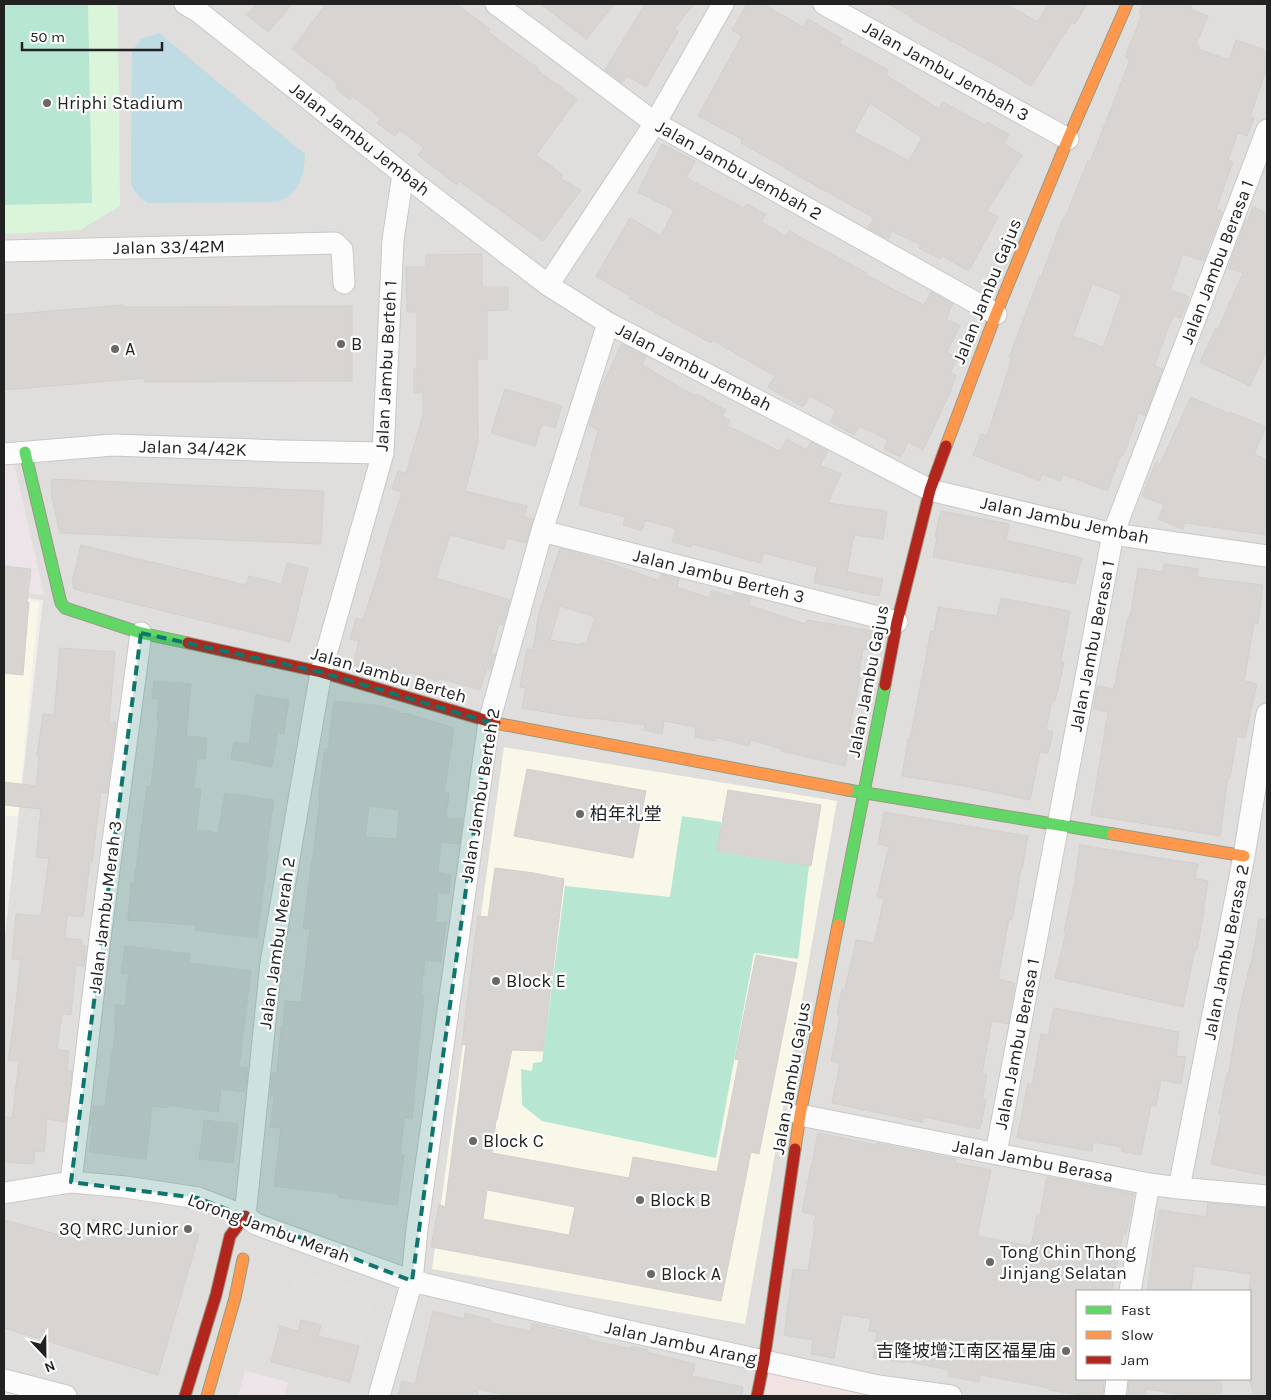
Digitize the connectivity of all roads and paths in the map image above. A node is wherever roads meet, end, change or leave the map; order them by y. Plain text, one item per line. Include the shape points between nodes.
1 (496, 4) edge
2 (723, 4) edge
3 (824, 4) edge
4 (1127, 4) edge
5 (196, 6) edge
6 (655, 123) junction
7 (1068, 139) junction
8 (1266, 139) edge
9 (403, 174) junction
10 (4, 251) edge
11 (344, 284) dead end
12 (548, 285) junction
13 (996, 314) junction
14 (608, 322) junction
15 (25, 452) junction
16 (383, 453) junction
17 (4, 454) edge
18 (930, 490) junction
19 (542, 531) junction
20 (1113, 534) junction
21 (1267, 556) edge
22 (896, 622) junction
23 (140, 633) junction
24 (321, 672) junction
25 (1267, 714) edge
26 (489, 722) junction
27 (865, 793) junction
28 (1058, 824) junction
29 (1244, 856) junction
30 (800, 1115) junction
31 (996, 1154) junction
32 (71, 1182) junction
33 (1149, 1184) junction
34 (1179, 1188) junction
35 (4, 1192) edge
36 (1267, 1196) edge
37 (246, 1223) junction
38 (245, 1246) dead end
39 (412, 1281) junction
40 (1130, 1290) edge
41 (764, 1361) junction
42 (4, 1380) edge
43 (1117, 1380) edge
44 (66, 1396) edge
45 (185, 1396) edge
46 (207, 1396) edge
47 (379, 1396) edge
48 (758, 1396) edge
49 (951, 1396) edge
50 (1115, 1396) edge

1 - 6 street, Jalan Jambu Jembah 2
2 - 6 street
3 - 7 street, Jalan Jambu Jembah 3
4 - 7 street, Jalan Jambu Gajus
5 - 9 street, Jalan Jambu Jembah
6 - 12 street
6 - 13 street, Jalan Jambu Jembah 2
7 - 13 street, Jalan Jambu Gajus
8 - 20 street, Jalan Jambu Berasa 1
9 - 12 street, Jalan Jambu Jembah
9 - 16 street, Jalan Jambu Berteh 1 via 393,240
10 - 11 street, Jalan 33/42M via 335,243 342,250
12 - 14 street, Jalan Jambu Jembah
13 - 18 street, Jalan Jambu Gajus
14 - 18 street, Jalan Jambu Jembah
14 - 19 street, Jalan Jambu Berteh 2
15 - 16 street, Jalan 34/42K via 113,446
15 - 17 street, Jalan 34/42K
15 - 23 street, Jalan Jambu Berteh via 61,603 70,610
16 - 24 street, Jalan Jambu Berteh 1
18 - 20 street, Jalan Jambu Jembah
18 - 22 street, Jalan Jambu Gajus
19 - 22 street, Jalan Jambu Berteh 3
19 - 26 street, Jalan Jambu Berteh 2
20 - 21 street, Jalan Jambu Jembah
20 - 28 street, Jalan Jambu Berasa 1
22 - 27 street, Jalan Jambu Gajus
23 - 24 street, Jalan Jambu Berteh
23 - 32 street, Jalan Jambu Merah 3
24 - 26 street, Jalan Jambu Berteh
24 - 37 street, Jalan Jambu Merah 2 via 271,963
25 - 29 street, Jalan Jambu Berasa 2
26 - 27 street, Jalan Jambu Berteh
26 - 39 street, Jalan Jambu Berteh 2
27 - 28 street, Jalan Jambu Berteh
27 - 30 street, Jalan Jambu Gajus
28 - 29 street, Jalan Jambu Berteh
28 - 31 street, Jalan Jambu Berasa 1
29 - 34 street, Jalan Jambu Berasa 2
30 - 31 street, Jalan Jambu Berasa
30 - 41 street, Jalan Jambu Gajus
31 - 33 street, Jalan Jambu Berasa
32 - 35 street, Lorong Jambu Merah
32 - 37 street, Lorong Jambu Merah via 198,1198
33 - 34 street, Jalan Jambu Berasa
33 - 40 street
34 - 36 street, Jalan Jambu Berasa
37 - 39 street, Lorong Jambu Merah
37 - 45 street via 230,1236
38 - 46 street via 235,1298
39 - 41 street, Jalan Jambu Arang
39 - 47 street, Jalan Jambu Berteh 2
41 - 48 street, Jalan Jambu Gajus
41 - 49 street, Jalan Jambu Arang via 878,1386
42 - 44 street
43 - 50 street

